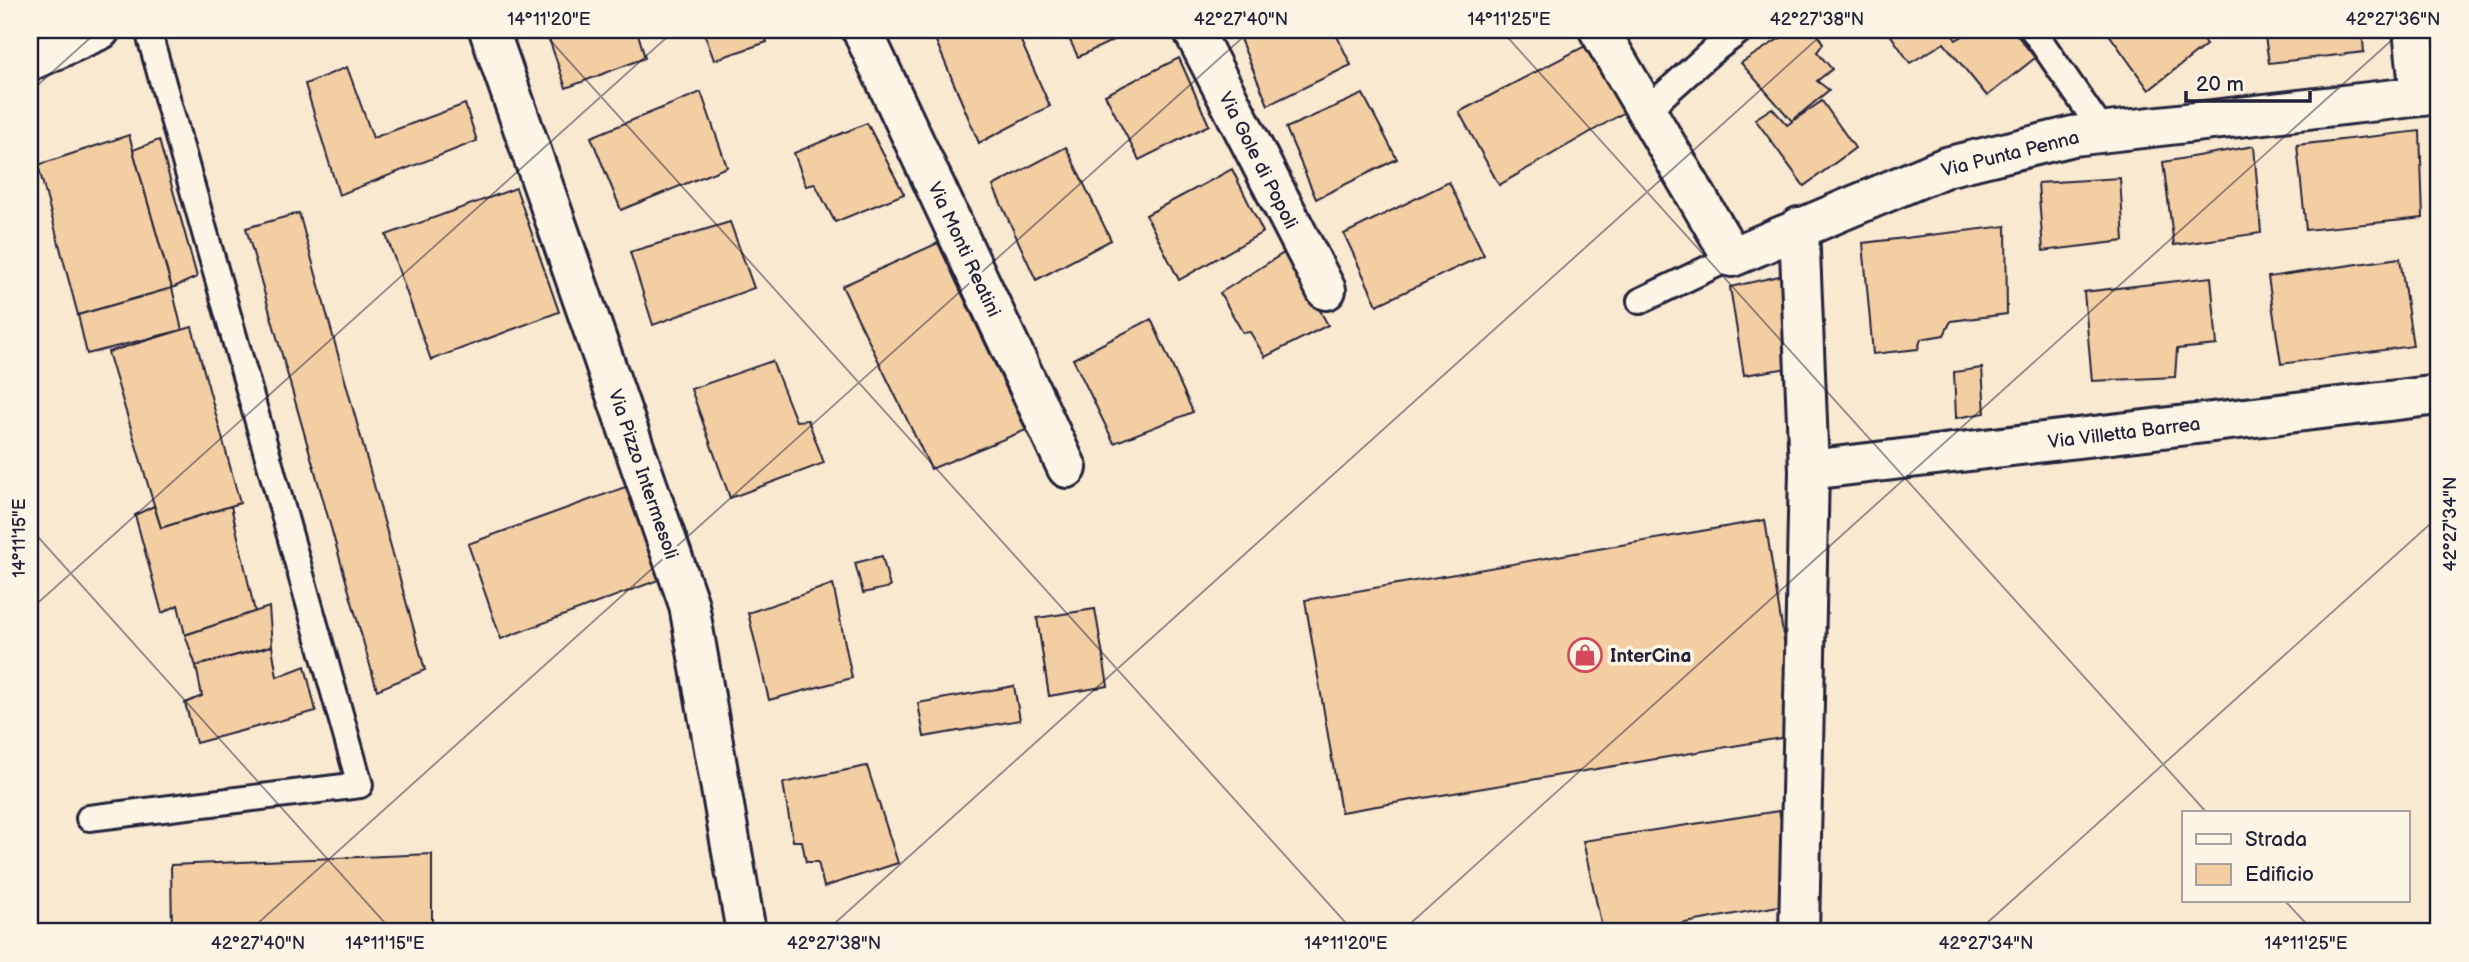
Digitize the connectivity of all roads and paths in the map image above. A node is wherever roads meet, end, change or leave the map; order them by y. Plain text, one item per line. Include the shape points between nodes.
1 (100, 30) edge
2 (148, 30) edge
3 (489, 30) edge
4 (862, 30) edge
5 (1193, 30) edge
6 (1599, 30) edge
7 (1741, 30) edge
8 (2033, 30) edge
9 (2413, 30) edge
10 (30, 61) edge
11 (2430, 95) edge
12 (1647, 110) junction
13 (2103, 132) junction
14 (1799, 227) junction
15 (1732, 257) junction
16 (1326, 290) dead end
17 (1640, 301) dead end
18 (2439, 395) edge
19 (1067, 468) dead end
20 (1809, 470) junction
21 (89, 818) dead end
22 (746, 932) edge
23 (1800, 932) edge

1 - 10 street
2 - 21 lane via 360,785
3 - 22 street, Via Pizzo Intermesoli via 689,604
4 - 19 street, Via Monti Reatini
5 - 16 street, Via Gole di Popoli
6 - 12 street
7 - 12 lane
8 - 13 lane
9 - 11 street
11 - 13 street, Via Punta Penna
12 - 15 street
13 - 14 street, Via Punta Penna via 1946,167
14 - 15 street, Via Punta Penna
14 - 20 street
15 - 17 lane
18 - 20 street, Via Villetta Barrea
20 - 23 street

